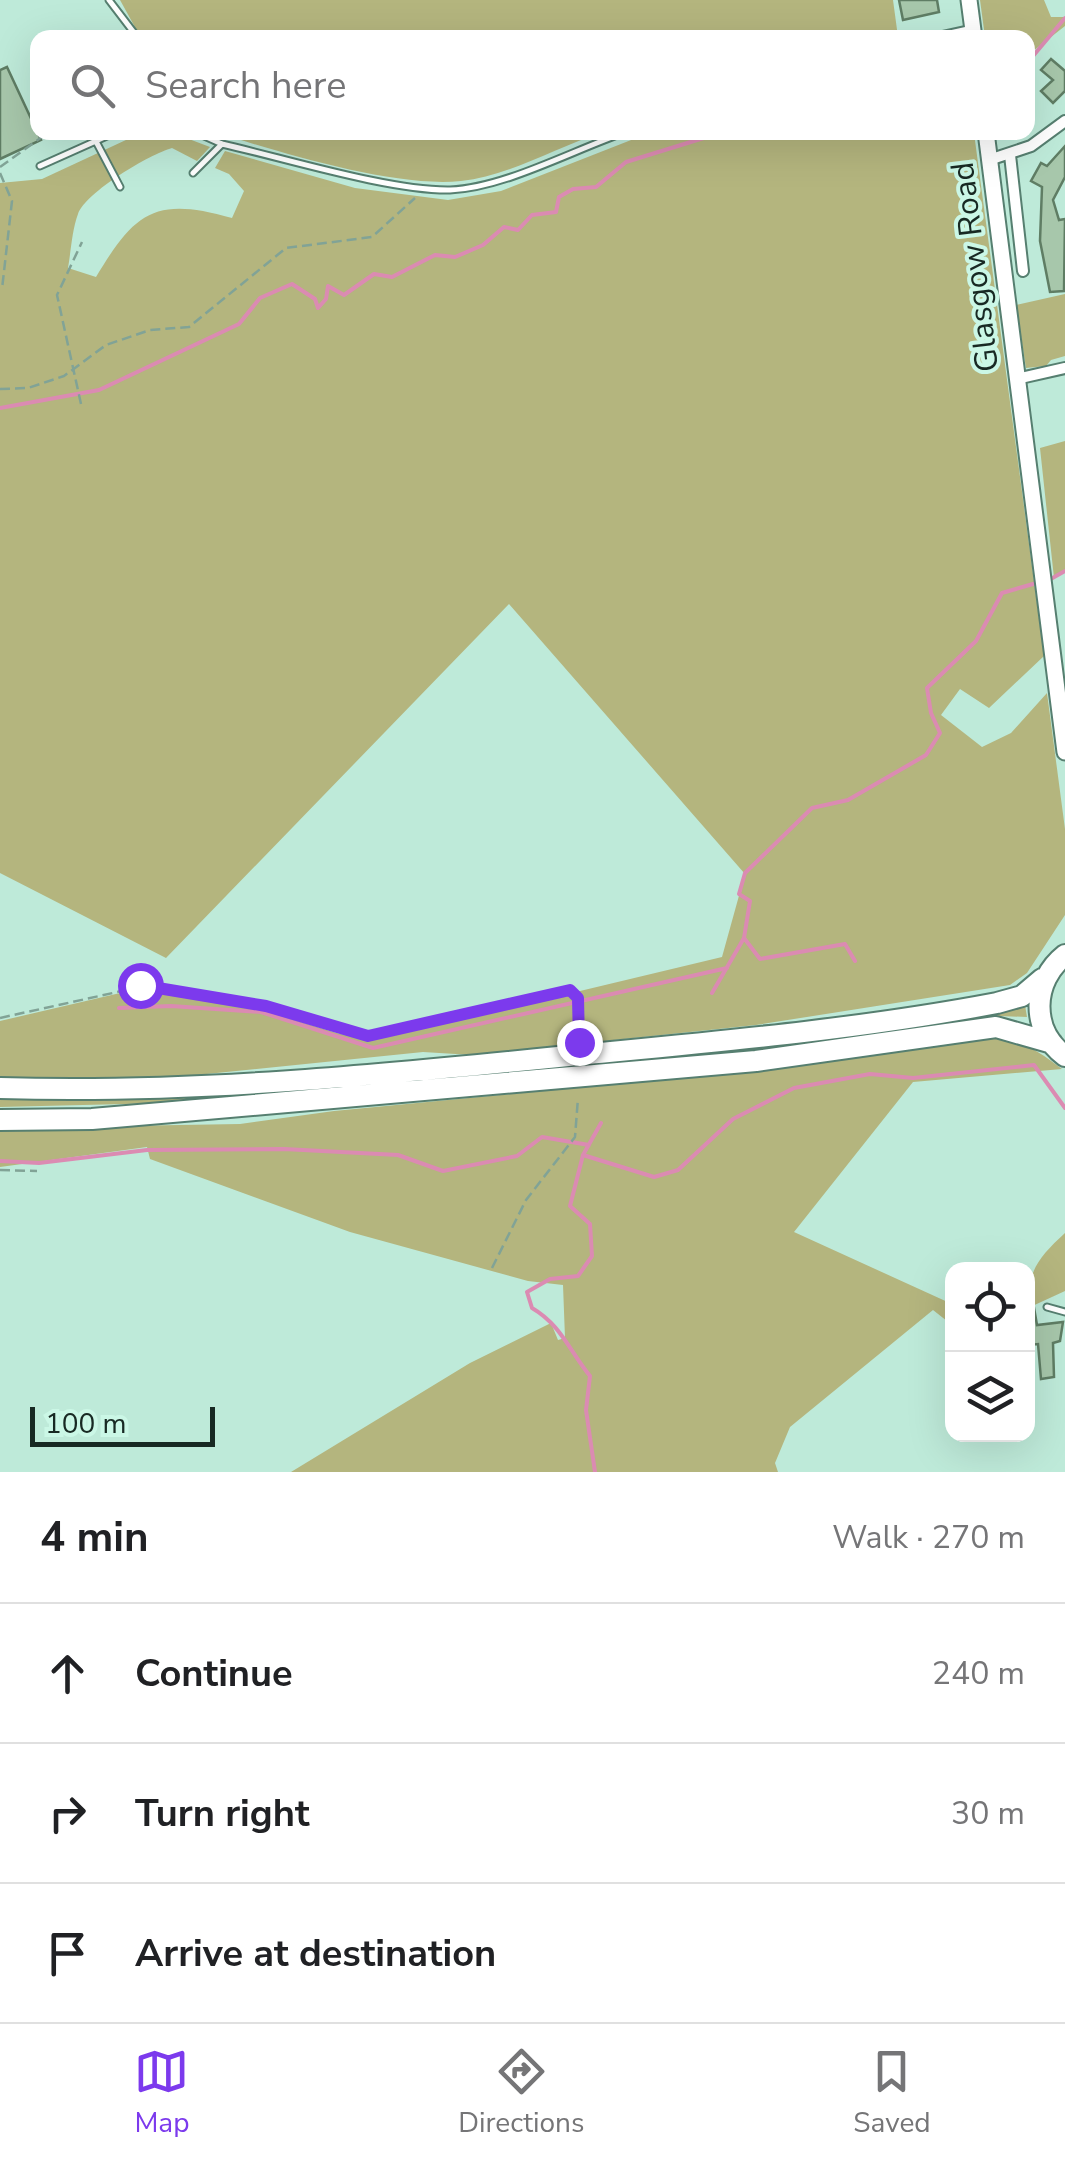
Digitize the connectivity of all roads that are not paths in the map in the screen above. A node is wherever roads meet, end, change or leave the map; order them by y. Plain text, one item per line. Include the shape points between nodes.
1 (110, 0) edge
2 (968, 0) edge
3 (132, 30) edge
4 (973, 30) edge
5 (1065, 121) edge
6 (1035, 139) edge
7 (100, 140) edge
8 (213, 140) edge
9 (604, 140) edge
10 (987, 140) edge
11 (1033, 140) edge
12 (96, 142) junction
13 (222, 144) junction
14 (1010, 154) junction
15 (990, 160) junction
16 (40, 166) dead end
17 (193, 173) dead end
18 (120, 187) dead end
19 (1023, 272) dead end
20 (1065, 368) edge
21 (1016, 379) junction
22 (1065, 752) edge
23 (1065, 941) edge
24 (1065, 955) edge
25 (1044, 976) junction
26 (1058, 1050) edge
27 (0, 1088) edge
28 (0, 1120) edge
29 (1047, 1307) dead end
30 (1065, 1312) edge

1 - 3 lane
2 - 4 main road
5 - 6 street
7 - 12 lane
8 - 13 lane
9 - 13 lane via 488,183 449,190
10 - 15 main road, Glasgow Road
11 - 14 street
12 - 16 lane
12 - 18 lane
13 - 17 lane
14 - 15 street
14 - 19 street
15 - 21 main road, Glasgow Road
20 - 21 street
21 - 22 main road, Glasgow Road
23 - 25 main road
24 - 25 highway
25 - 26 highway via 1041,1014
25 - 27 highway via 1022,996 998,1003 748,1039 113,1092
26 - 28 highway via 996,1027 756,1061 92,1119
29 - 30 lane

